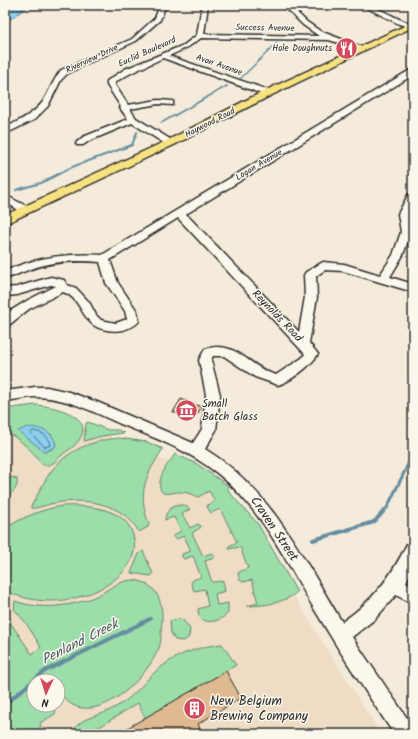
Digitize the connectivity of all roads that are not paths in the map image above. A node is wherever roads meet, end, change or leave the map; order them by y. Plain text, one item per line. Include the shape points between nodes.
1 (163, 5) edge
2 (205, 5) edge
3 (286, 5) edge
4 (364, 5) edge
5 (412, 25) edge
6 (200, 36) junction
7 (329, 38) junction
8 (362, 48) junction
9 (163, 56) junction
10 (413, 72) edge
11 (268, 93) junction
12 (170, 103) dead end
13 (124, 108) junction
14 (133, 120) junction
15 (5, 130) edge
16 (80, 143) dead end
17 (170, 143) junction
18 (413, 195) edge
19 (5, 198) edge
20 (26, 210) junction
21 (179, 213) junction
22 (5, 220) edge
23 (104, 259) junction
24 (5, 275) edge
25 (382, 279) junction
26 (63, 288) junction
27 (413, 288) edge
28 (5, 292) edge
29 (5, 322) edge
30 (303, 344) junction
31 (5, 396) edge
32 (196, 451) junction
33 (413, 550) edge
34 (394, 585) junction
35 (413, 595) edge
36 (340, 634) junction
37 (406, 734) edge

1 - 15 street, Riverview Drive via 158,19 134,40 64,72 45,104 31,118
2 - 6 street
3 - 7 street via 310,28
4 - 5 street via 400,23
5 - 8 main road, Haywood Road
6 - 7 street, Success Avenue
6 - 9 street, Euclid Boulevard via 186,46
7 - 8 street
8 - 11 main road, Haywood Road
9 - 11 street, Avon Avenue
9 - 13 street, Euclid Boulevard via 111,81
10 - 21 street, Logan Avenue
11 - 17 main road, Haywood Road
12 - 13 street via 158,102
13 - 14 street, Euclid Boulevard
14 - 16 street
14 - 17 street, Euclid Boulevard
17 - 20 main road, Haywood Road
18 - 25 street via 403,214 406,232 398,255
19 - 20 street
20 - 22 main road, Haywood Road
21 - 23 street, Logan Avenue
21 - 30 street, Reynolds Road
23 - 24 street via 69,257 19,268
23 - 26 street via 112,283 131,311 133,320 117,327 97,323 72,290
25 - 27 street, Reynolds Road
25 - 30 street, Reynolds Road via 344,268 323,266 310,275 311,297
26 - 28 street via 60,283 51,281
26 - 29 street via 30,302
30 - 32 street via 312,354 307,361 278,380 268,379 227,351 217,349 209,352 205,360 213,395 209,430
31 - 32 street, Craven Street via 35,392 71,398
32 - 36 street, Craven Street via 224,469 258,502
33 - 34 street
34 - 35 street
34 - 36 street via 367,614
36 - 37 street, Craven Street

